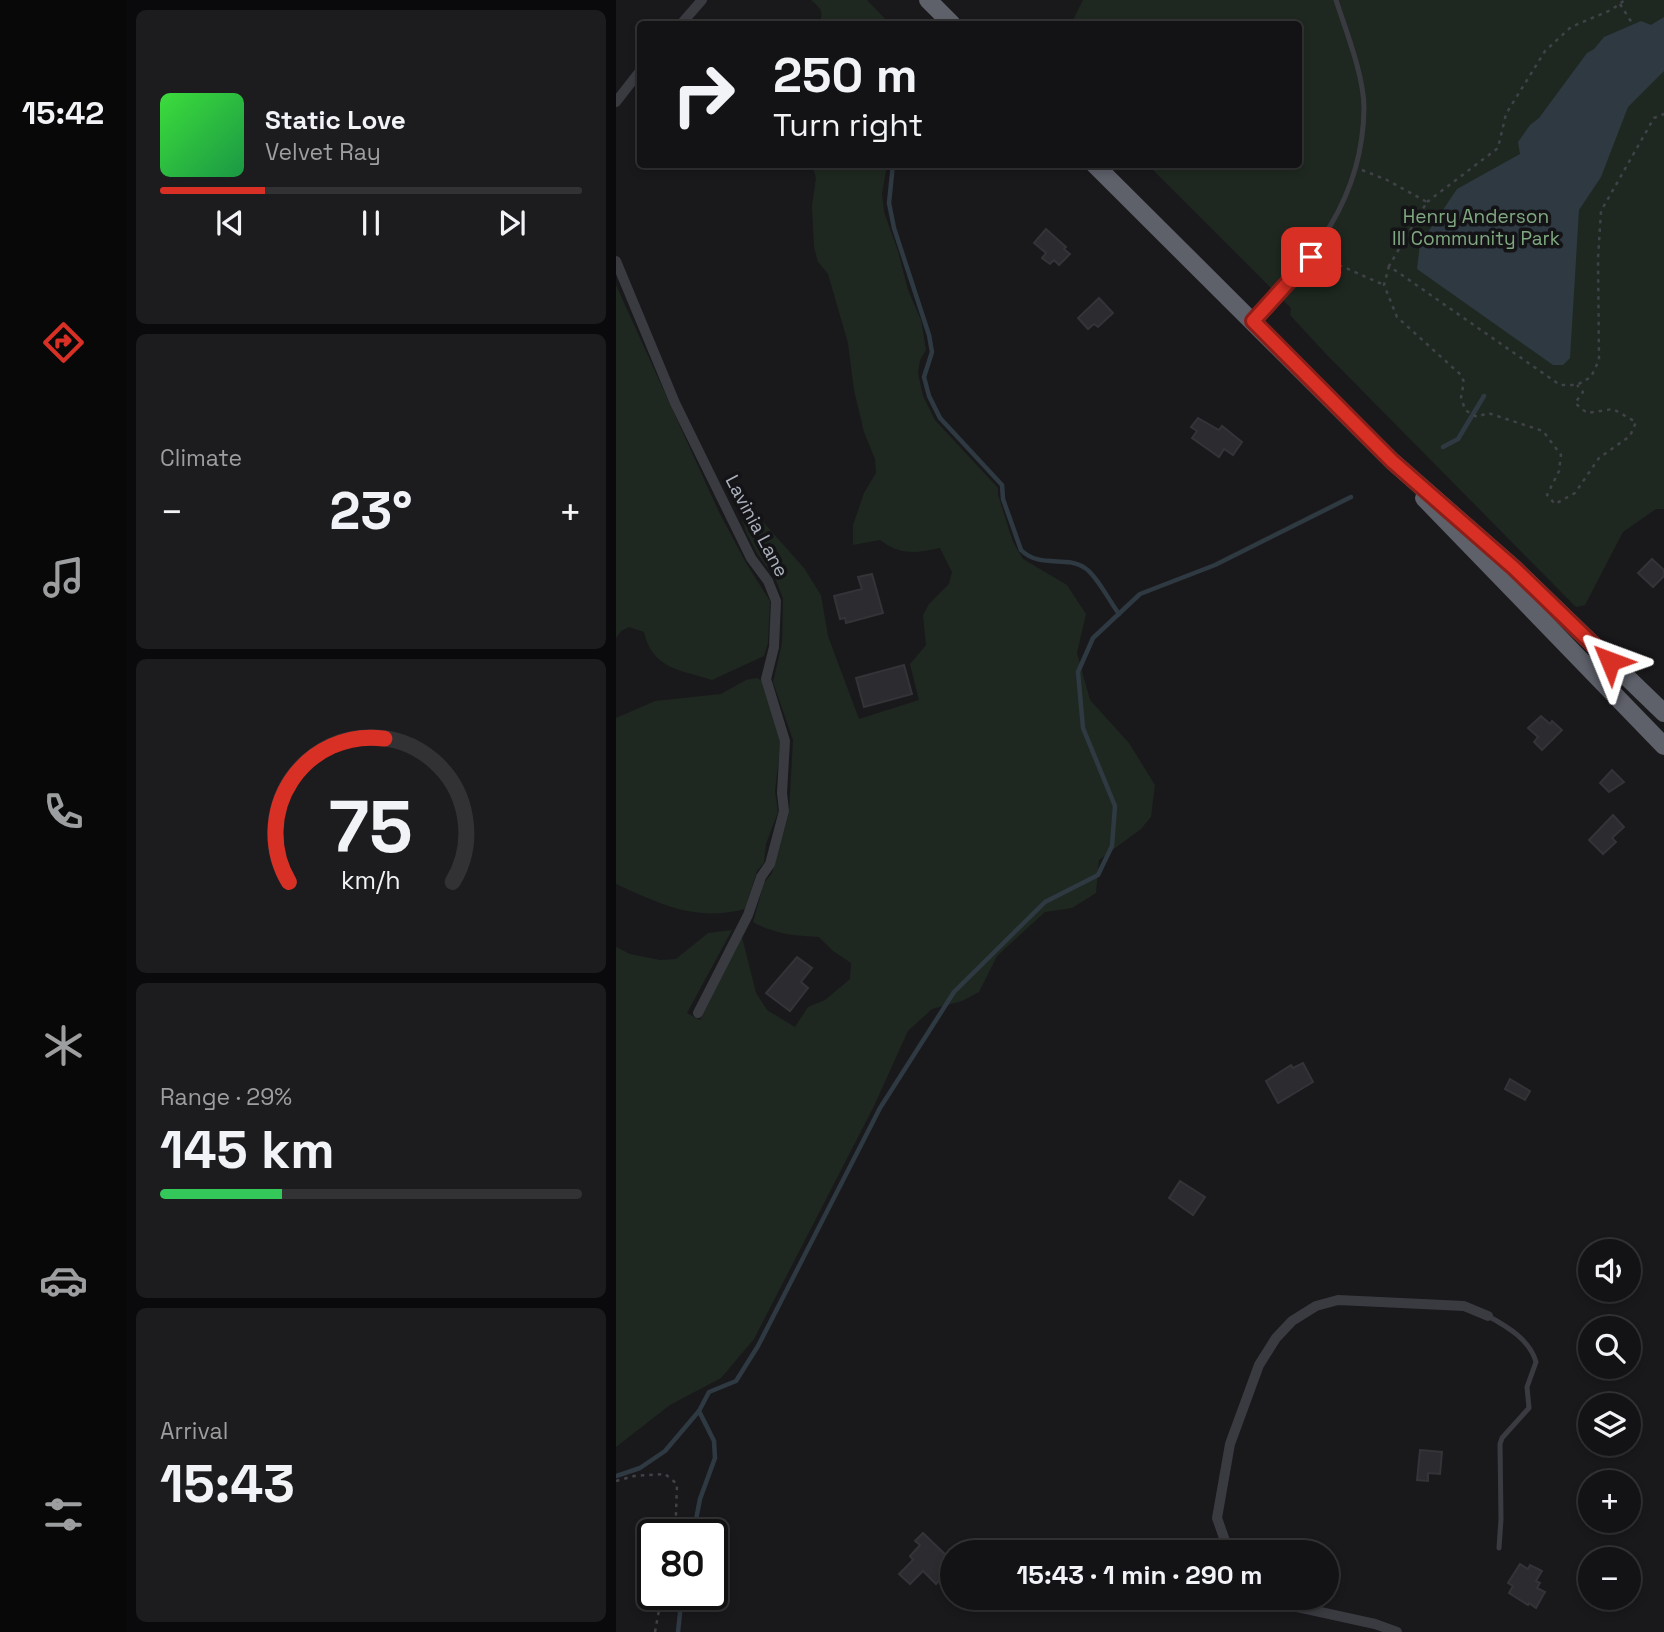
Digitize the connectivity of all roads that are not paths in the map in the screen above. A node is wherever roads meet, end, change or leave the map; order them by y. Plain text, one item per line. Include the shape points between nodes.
1 (702, 0) edge
2 (928, 0) edge
3 (1336, 0) edge
4 (684, 21) edge
5 (949, 21) edge
6 (637, 75) edge
7 (616, 102) edge
8 (1098, 168) edge
9 (616, 261) edge
10 (1253, 321) junction
11 (1392, 461) junction
12 (1664, 713) edge
13 (1664, 746) edge
14 (698, 1013) dead end
15 (1488, 1316) joint
16 (1225, 1540) edge
17 (1499, 1548) dead end
18 (1313, 1610) edge
19 (1397, 1632) edge

1 - 4 street
2 - 5 highway
3 - 10 lane via 1364,107 1356,167 1327,234
6 - 7 street
8 - 10 highway
9 - 14 street, Lavinia Lane via 675,403 776,601 774,647 766,679 785,741 784,811 770,864
10 - 11 highway
11 - 12 highway via 1514,568
11 - 13 highway via 1440,517
15 - 16 street via 1464,1306 1338,1300 1316,1306 1292,1321 1259,1365 1230,1444 1217,1518
15 - 17 lane via 1528,1345 1536,1363 1527,1387 1529,1408 1500,1444
18 - 19 street

